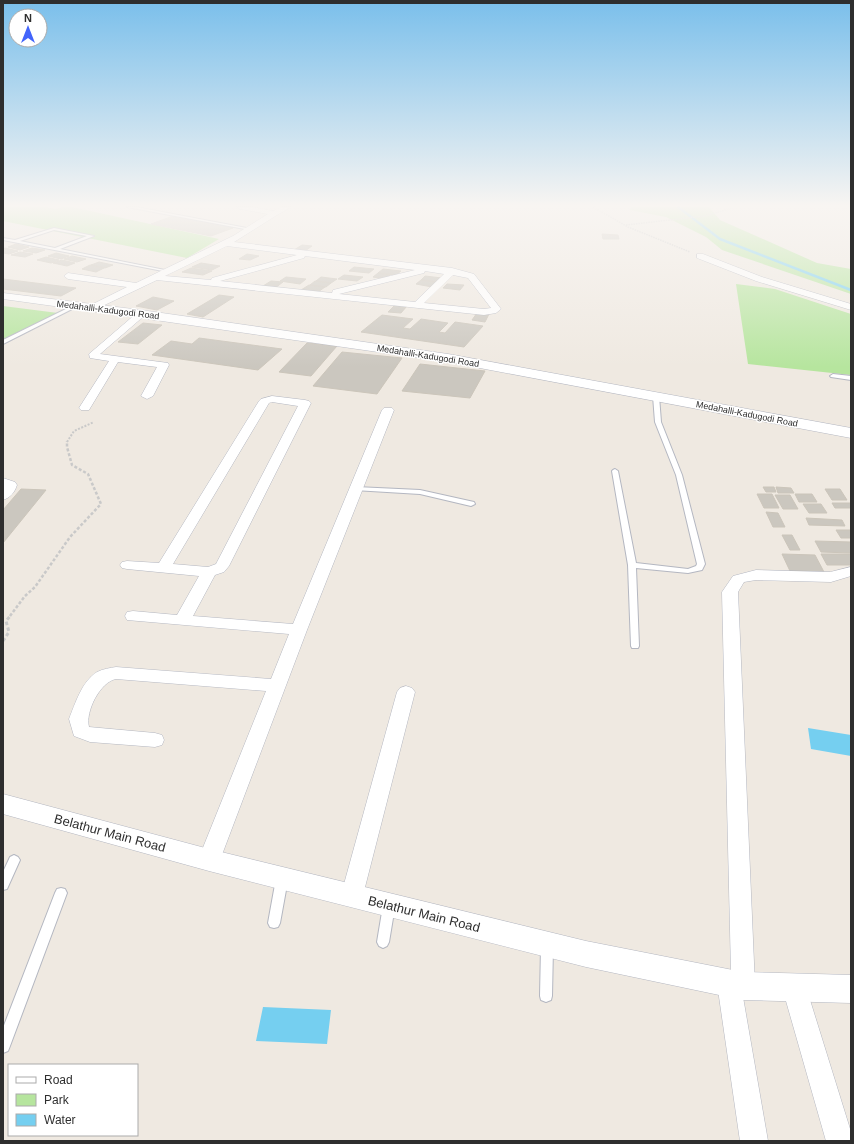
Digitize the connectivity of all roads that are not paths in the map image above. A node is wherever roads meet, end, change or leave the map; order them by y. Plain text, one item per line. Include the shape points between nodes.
1 (113, 260) edge
2 (190, 260) edge
3 (283, 260) edge
4 (311, 260) edge
5 (364, 260) edge
6 (711, 260) edge
7 (429, 268) junction
8 (168, 271) junction
9 (452, 271) junction
10 (68, 276) dead end
11 (154, 277) junction
12 (206, 283) junction
13 (227, 285) junction
14 (136, 286) junction
15 (325, 295) junction
16 (3, 296) edge
17 (417, 305) junction
18 (76, 306) junction
19 (851, 307) edge
20 (92, 308) junction
21 (141, 314) junction
22 (3, 342) edge
23 (115, 359) junction
24 (833, 376) dead end
25 (851, 378) edge
26 (147, 396) dead end
27 (656, 396) junction
28 (85, 408) dead end
29 (388, 410) dead end
30 (851, 433) edge
31 (615, 471) dead end
32 (3, 482) edge
33 (356, 489) junction
34 (3, 496) edge
35 (471, 504) dead end
36 (632, 564) junction
37 (127, 565) dead end
38 (163, 568) junction
39 (851, 571) edge
40 (209, 572) junction
41 (133, 616) dead end
42 (183, 619) junction
43 (299, 630) junction
44 (635, 646) dead end
45 (278, 686) junction
46 (406, 692) dead end
47 (155, 740) dead end
48 (3, 804) edge
49 (14, 860) dead end
50 (209, 860) junction
51 (283, 878) junction
52 (3, 885) edge
53 (61, 893) dead end
54 (352, 895) junction
55 (389, 905) junction
56 (274, 923) dead end
57 (383, 942) dead end
58 (547, 945) junction
59 (736, 984) junction
60 (794, 987) junction
61 (851, 989) edge
62 (546, 996) dead end
63 (3, 1046) edge
64 (754, 1141) edge
65 (840, 1141) edge

1 - 8 lane
2 - 8 street
3 - 12 street
4 - 13 street
5 - 7 street
6 - 19 street via 759,280
7 - 9 street
7 - 15 street
8 - 11 street
9 - 17 street
9 - 17 street via 471,276 496,310 484,312
10 - 14 street
11 - 12 street
11 - 14 street
12 - 13 street
13 - 15 street
14 - 20 street
15 - 17 street
16 - 18 street, Medahalli-Kadugodi Road
18 - 20 street, Medahalli-Kadugodi Road
18 - 22 lane
20 - 21 street, Medahalli-Kadugodi Road
21 - 23 street via 94,354
21 - 27 street, Medahalli-Kadugodi Road via 448,358
23 - 26 street via 164,365
23 - 28 street
24 - 25 lane
27 - 30 street, Medahalli-Kadugodi Road
27 - 36 lane via 658,422 679,475 700,564 699,568 688,571
29 - 33 street
31 - 36 lane
32 - 34 street via 10,485
33 - 35 lane via 420,492
33 - 43 street
36 - 44 lane
37 - 38 street
38 - 40 street
38 - 40 street via 265,401 272,399 304,402 306,404 222,566
39 - 59 street via 831,577 756,575 738,579 730,592
40 - 42 street
41 - 42 street
42 - 43 street
43 - 45 street
45 - 47 street via 116,673 99,679 78,719 81,731 90,735
45 - 50 street
46 - 54 street
48 - 50 street, Belathur Main Road
49 - 52 lane
50 - 51 street, Belathur Main Road
51 - 54 street, Belathur Main Road
51 - 56 lane
53 - 63 lane
54 - 55 street, Belathur Main Road
55 - 57 lane
55 - 58 street, Belathur Main Road
58 - 59 street, Belathur Main Road
58 - 62 lane
59 - 60 street, Belathur Main Road
59 - 64 street
60 - 61 street, Belathur Main Road
60 - 65 street

